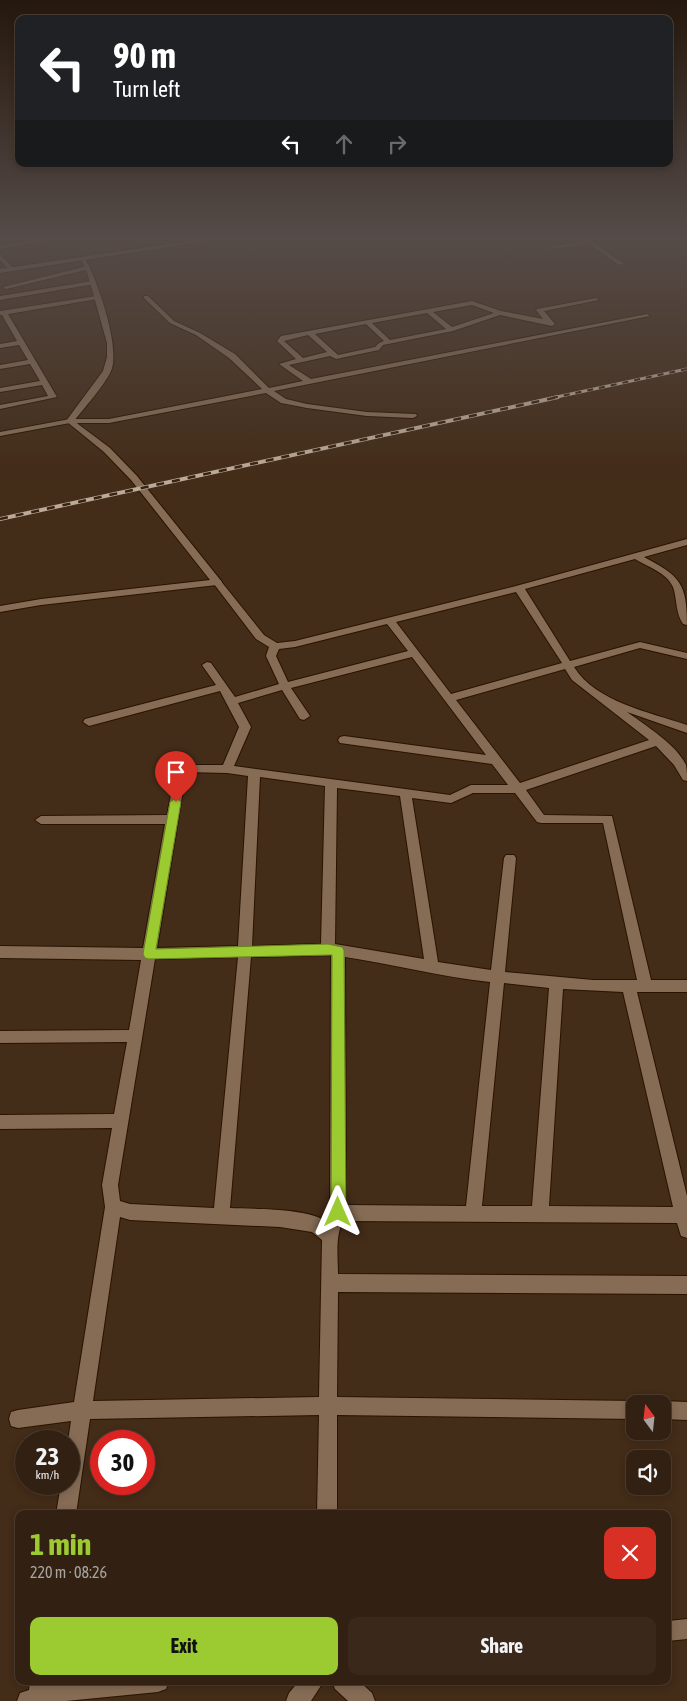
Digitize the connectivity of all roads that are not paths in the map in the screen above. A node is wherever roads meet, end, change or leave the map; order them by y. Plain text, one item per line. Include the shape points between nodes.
1 (4, 315) edge
2 (101, 315) edge
3 (165, 315) edge
4 (404, 315) edge
5 (433, 315) edge
6 (493, 315) edge
7 (513, 315) edge
8 (544, 315) edge
9 (647, 316) dead end
10 (367, 322) junction
11 (550, 322) junction
12 (451, 330) junction
13 (310, 333) junction
14 (560, 333) junction
15 (22, 342) junction
16 (389, 342) junction
17 (0, 346) edge
18 (333, 353) junction
19 (301, 360) junction
20 (32, 361) junction
21 (0, 367) edge
22 (44, 382) junction
23 (310, 382) junction
24 (0, 390) edge
25 (267, 390) junction
26 (0, 407) edge
27 (413, 416) dead end
28 (70, 421) junction
29 (0, 434) edge
30 (687, 542) edge
31 (636, 556) junction
32 (217, 582) junction
33 (682, 583) edge
34 (519, 588) junction
35 (0, 609) edge
36 (389, 620) junction
37 (687, 622) edge
38 (275, 646) junction
39 (414, 653) junction
40 (687, 656) edge
41 (207, 665) dead end
42 (568, 665) junction
43 (285, 686) junction
44 (222, 687) junction
45 (449, 698) junction
46 (603, 699) junction
47 (232, 701) junction
48 (304, 716) dead end
49 (89, 722) dead end
50 (687, 728) edge
51 (344, 740) dead end
52 (658, 741) junction
53 (495, 760) junction
54 (684, 766) edge
55 (227, 769) junction
56 (254, 773) junction
57 (687, 777) edge
58 (331, 782) junction
59 (517, 789) junction
60 (405, 793) junction
61 (172, 819) junction
62 (42, 820) dead end
63 (510, 858) dead end
64 (333, 950) junction
65 (245, 951) junction
66 (0, 952) edge
67 (149, 954) junction
68 (432, 966) junction
69 (498, 976) junction
70 (556, 982) junction
71 (629, 986) junction
72 (645, 986) junction
73 (687, 986) edge
74 (135, 1036) junction
75 (0, 1037) edge
76 (121, 1121) junction
77 (0, 1122) edge
78 (113, 1207) junction
79 (338, 1212) junction
80 (473, 1213) junction
81 (540, 1214) junction
82 (222, 1216) junction
83 (686, 1220) edge
84 (330, 1236) junction
85 (329, 1283) junction
86 (687, 1285) edge
87 (328, 1406) junction
88 (82, 1410) junction
89 (626, 1410) edge
90 (671, 1410) edge
91 (687, 1411) edge
92 (18, 1419) dead end
93 (67, 1510) edge
94 (327, 1510) edge
95 (687, 1629) edge
96 (671, 1631) edge
97 (118, 1685) edge
98 (309, 1685) edge
99 (347, 1685) edge
100 (36, 1693) edge
101 (297, 1701) edge
102 (364, 1701) edge

1 - 15 street
2 - 28 street via 110,343 110,364
3 - 25 street via 232,356
4 - 10 street
5 - 12 street
6 - 12 street
7 - 11 street
8 - 11 street
9 - 14 street
10 - 13 street
10 - 16 street
11 - 14 street
12 - 16 street
13 - 18 street
13 - 19 street via 282,338 280,342
14 - 23 street
15 - 17 street
15 - 20 street
16 - 18 street via 377,349 336,357
18 - 19 street
19 - 23 street via 283,364
20 - 21 street
20 - 22 street
22 - 24 street
22 - 26 street via 52,397
23 - 25 street
25 - 27 street via 295,404 367,414
25 - 28 street via 109,421
28 - 29 street
28 - 32 street via 107,450 134,478
30 - 31 street
31 - 33 street
31 - 34 street
32 - 35 street
32 - 38 street via 260,637
33 - 37 street via 682,616
34 - 36 street
34 - 42 street
36 - 38 street
36 - 39 street
38 - 43 street via 271,656
39 - 43 street
39 - 45 street
40 - 42 street via 640,645
41 - 44 street
42 - 45 street
42 - 46 street via 576,678
43 - 47 street
43 - 48 street
44 - 47 street
44 - 49 street
45 - 53 street
46 - 50 street
46 - 52 street
47 - 55 street via 245,727
51 - 53 street
52 - 54 street
52 - 59 street
53 - 59 street
54 - 57 street
55 - 56 street
55 - 61 street via 181,768
56 - 58 street
56 - 65 street
58 - 60 street
58 - 64 street
59 - 60 street via 471,789 451,799
59 - 72 street via 541,819 608,819
60 - 68 street
61 - 62 street
61 - 67 street
63 - 69 street
64 - 65 street
64 - 68 street
64 - 79 street
65 - 67 street
65 - 82 street
66 - 67 street
67 - 74 street
68 - 69 street
69 - 70 street
69 - 80 street
70 - 71 street
70 - 81 street
71 - 72 street
71 - 83 street
72 - 73 street
74 - 75 street
74 - 76 street
76 - 77 street
76 - 78 street via 110,1185
78 - 82 street via 130,1212
78 - 88 street
79 - 80 street
79 - 84 street
80 - 81 street
81 - 83 street
82 - 84 street via 315,1224
84 - 85 street
85 - 86 street
85 - 87 street
87 - 88 street
87 - 89 street
87 - 94 street
88 - 92 street
88 - 93 street
90 - 91 street
95 - 96 street
97 - 100 street
98 - 101 street
99 - 102 street

